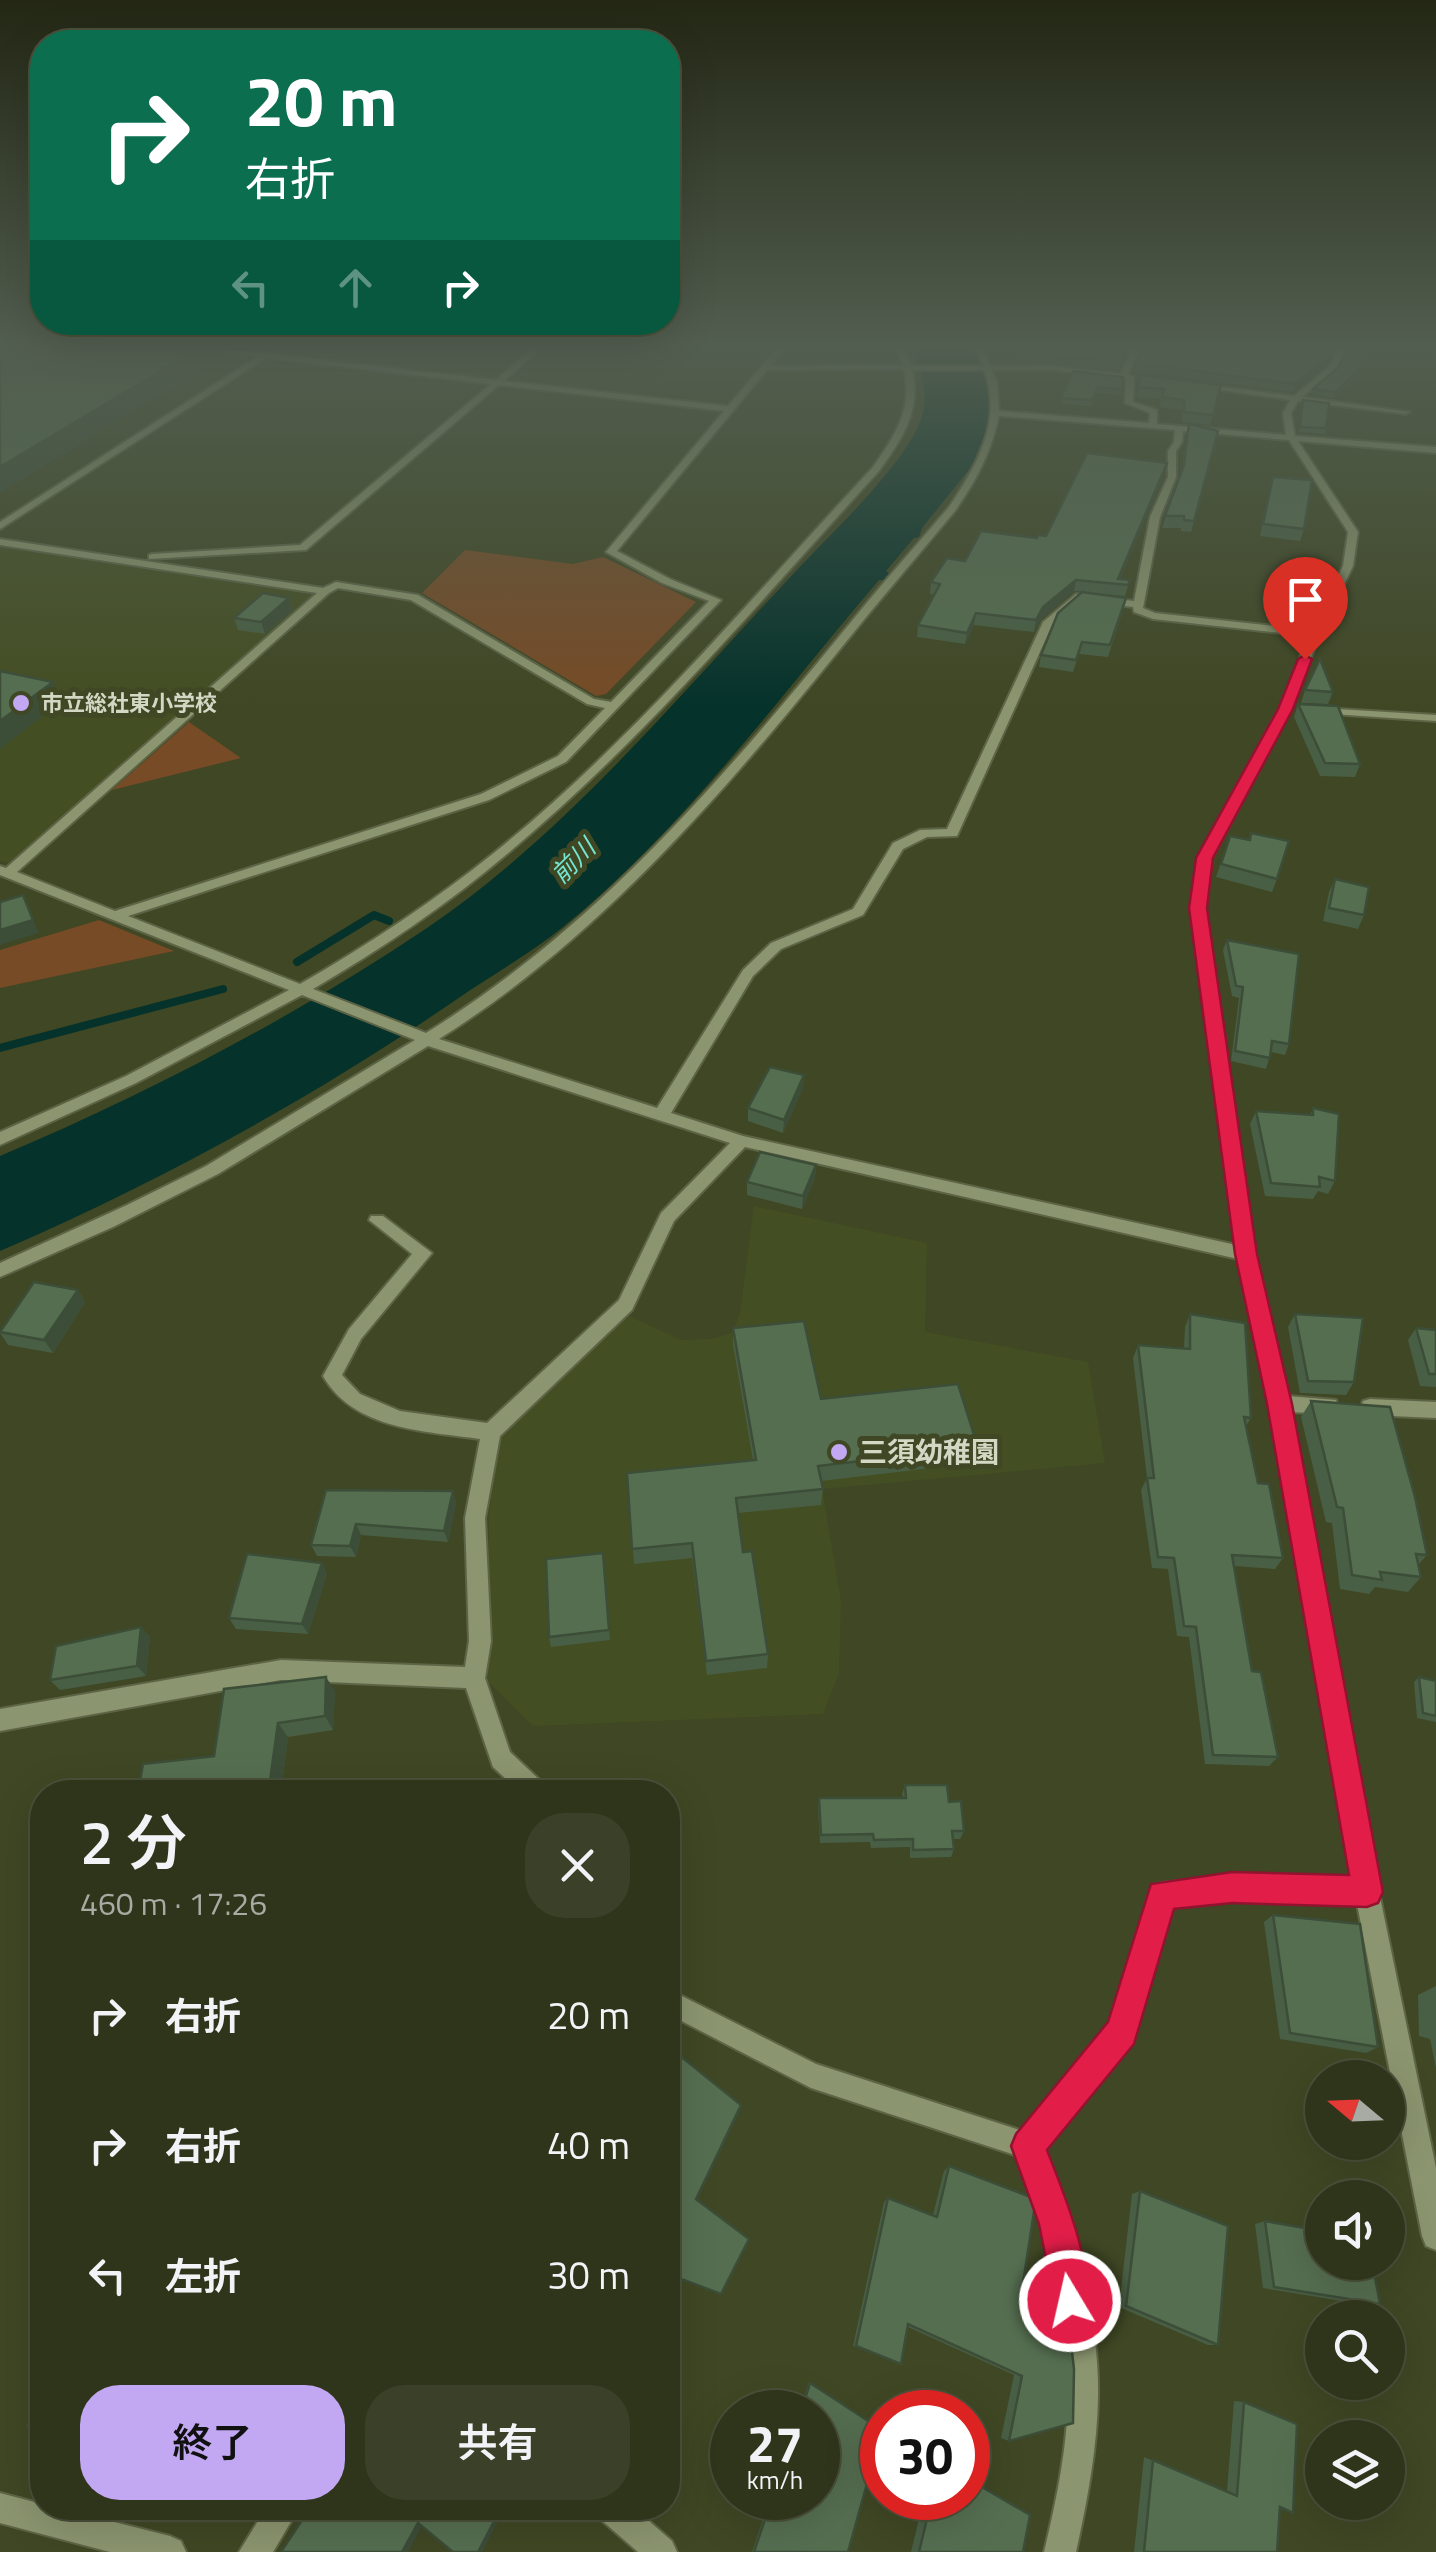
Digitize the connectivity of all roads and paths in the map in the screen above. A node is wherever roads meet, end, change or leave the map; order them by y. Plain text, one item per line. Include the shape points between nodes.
1 (93, 466) edge
2 (399, 466) edge
3 (682, 466) edge
4 (877, 466) edge
5 (981, 466) edge
6 (1172, 466) edge
7 (1310, 466) edge
8 (0, 526) edge
9 (0, 542) edge
10 (128, 561) junction
11 (325, 591) junction
12 (1138, 605) junction
13 (1315, 634) junction
14 (614, 706) junction
15 (1285, 709) junction
16 (1436, 718) edge
17 (5, 872) edge
18 (116, 915) junction
19 (305, 990) junction
20 (426, 1037) junction
21 (662, 1114) junction
22 (0, 1138) edge
23 (742, 1141) junction
24 (377, 1220) dead end
25 (1246, 1254) junction
26 (0, 1270) edge
27 (1280, 1404) junction
28 (1436, 1410) edge
29 (490, 1432) junction
30 (474, 1678) junction
31 (0, 1720) edge
32 (523, 1780) edge
33 (1367, 1892) junction
34 (680, 2007) edge
35 (1028, 2146) junction
36 (1436, 2236) edge
37 (0, 2508) edge
38 (30, 2516) edge
39 (46, 2520) edge
40 (276, 2520) edge
41 (625, 2520) edge
42 (170, 2552) edge
43 (255, 2552) edge
44 (661, 2552) edge
45 (1060, 2552) edge

1 - 8 street
2 - 10 street via 303,548
3 - 14 street via 611,552 716,600
4 - 19 street via 574,788 488,863
5 - 20 street via 676,837 562,944
6 - 12 street
7 - 13 street via 1353,532 1348,566
9 - 10 street
10 - 11 street
11 - 14 street via 336,585 414,597 591,702
11 - 17 street
12 - 13 street via 1153,616
12 - 21 street via 1076,597 1048,622 952,833 925,833 898,846 858,912 803,932 761,958
13 - 15 street
14 - 18 street via 562,759 485,797
15 - 16 street
15 - 25 street via 1205,858 1198,908
17 - 18 street
18 - 19 street
19 - 20 street
19 - 22 street
20 - 21 street
20 - 26 street via 213,1170
21 - 23 street
23 - 25 street
23 - 29 street via 667,1217 626,1306
24 - 29 street via 424,1253 354,1334 332,1376 353,1400 398,1420
25 - 27 street
27 - 28 street
27 - 33 street
29 - 30 street via 475,1518 480,1641
30 - 31 street via 281,1670
30 - 32 street via 501,1759
33 - 35 street via 1232,1887 1162,1895 1122,2032
33 - 36 street
34 - 35 street via 811,2075
35 - 45 street via 1057,2224 1083,2379
37 - 38 street
39 - 42 street
40 - 43 street
41 - 44 street

